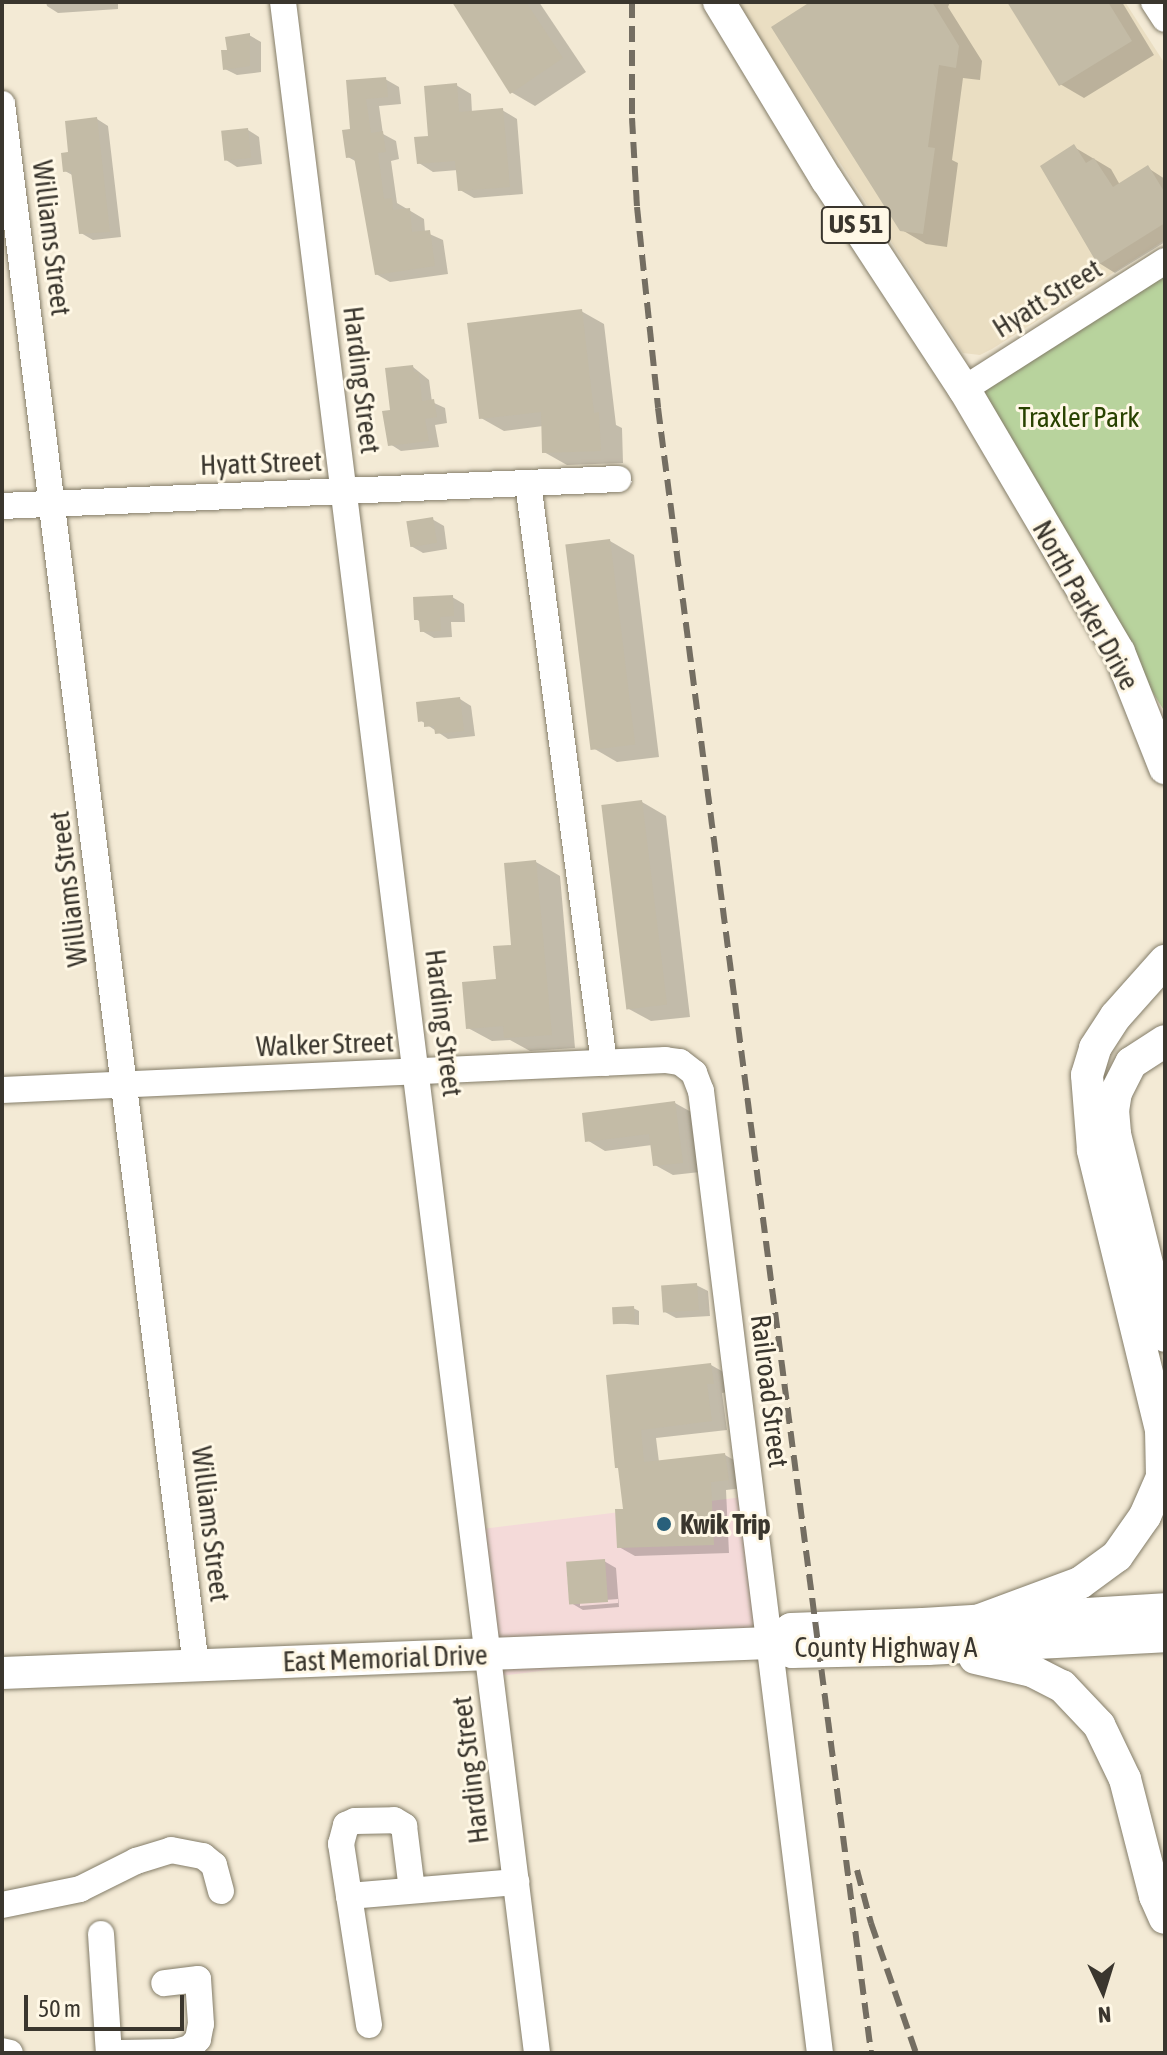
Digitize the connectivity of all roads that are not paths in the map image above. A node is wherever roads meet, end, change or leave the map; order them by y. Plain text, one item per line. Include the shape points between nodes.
1 (283, 2) edge
2 (719, 2) edge
3 (1154, 2) edge
4 (1165, 19) edge
5 (2, 104) edge
6 (1165, 261) edge
7 (964, 389) junction
8 (997, 446) junction
9 (618, 479) dead end
10 (528, 483) junction
11 (343, 491) junction
12 (54, 503) junction
13 (2, 506) edge
14 (1165, 712) edge
15 (1165, 768) edge
16 (1165, 961) edge
17 (1165, 979) edge
18 (1136, 994) junction
19 (1165, 1041) edge
20 (604, 1063) junction
21 (418, 1072) junction
22 (694, 1073) joint
23 (123, 1084) junction
24 (2, 1090) edge
25 (1165, 1336) edge
26 (1165, 1609) edge
27 (977, 1621) junction
28 (1165, 1636) edge
29 (769, 1643) junction
30 (928, 1649) junction
31 (489, 1654) junction
32 (196, 1665) junction
33 (2, 1673) edge
34 (516, 1882) junction
35 (412, 1890) junction
36 (221, 1891) dead end
37 (349, 1896) junction
38 (2, 1905) edge
39 (1165, 1918) edge
40 (101, 1934) dead end
41 (164, 1983) dead end
42 (369, 2025) dead end
43 (2, 2051) edge
44 (10, 2053) edge
45 (109, 2053) edge
46 (121, 2053) edge
47 (537, 2053) edge
48 (819, 2053) edge

1 - 11 street, Harding Street
2 - 7 main road, North Parker Drive / US 51
3 - 4 street
5 - 12 street, Williams Street
6 - 7 street, Hyatt Street
7 - 8 main road, North Parker Drive / US 51
8 - 14 main road, North Parker Drive / US 51
8 - 15 main road, North Parker Drive / US 51 via 1119,652
9 - 10 street, Hyatt Street
10 - 11 street, Hyatt Street
10 - 20 street
11 - 12 street, Hyatt Street
11 - 21 street, Harding Street
12 - 13 street, Hyatt Street
12 - 23 street, Williams Street
16 - 18 main road
17 - 18 main road
18 - 27 main road via 1095,1048 1087,1075 1088,1108 1093,1150 1161,1430 1162,1477 1145,1516 1117,1556 1080,1583
19 - 25 main road via 1131,1063 1113,1110
20 - 21 street, Walker Street
20 - 22 street, Walker Street via 675,1060
21 - 23 street, Walker Street
21 - 31 street, Harding Street
22 - 29 street, Railroad Street via 701,1091
23 - 24 street, Walker Street
23 - 32 street, Williams Street
26 - 27 main road, County Highway A
27 - 29 main road, County Highway A via 791,1629
28 - 30 main road, County Highway A
29 - 30 main road, County Highway A via 792,1652
29 - 31 main road, East Memorial Drive
29 - 48 street, Railroad Street
30 - 39 main road via 1032,1671 1062,1686 1084,1706 1114,1751 1125,1779
31 - 32 main road, East Memorial Drive
31 - 34 street, Harding Street
32 - 33 main road, East Memorial Drive
34 - 35 street
34 - 47 street, Harding Street
35 - 37 street
35 - 37 street via 404,1826 394,1820 355,1821 346,1825 341,1844
36 - 38 street via 214,1865 203,1856 171,1850 80,1889
37 - 42 street
40 - 45 street
41 - 46 street via 198,1979 198,2039 175,2052
43 - 44 street

